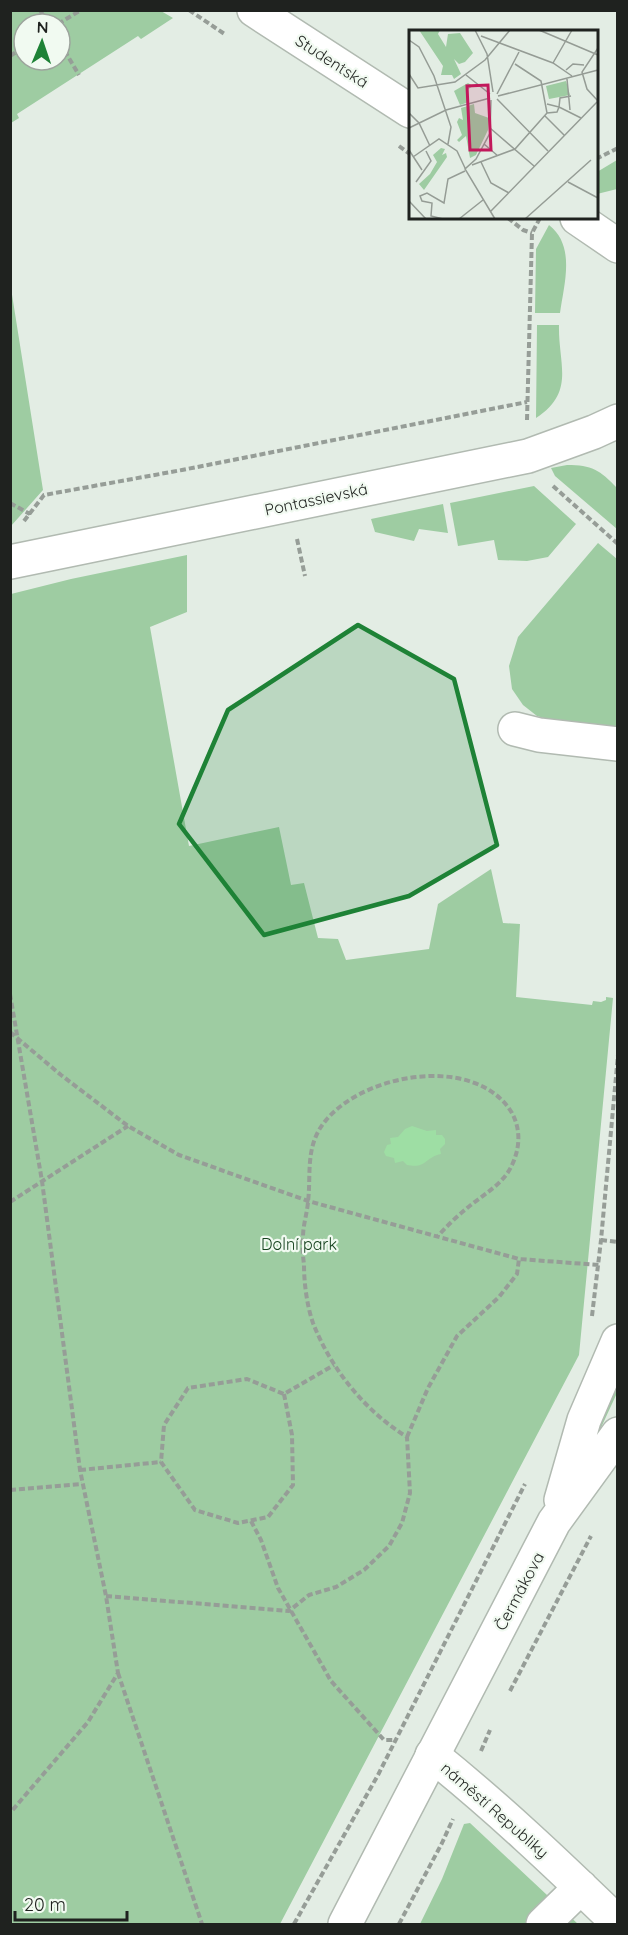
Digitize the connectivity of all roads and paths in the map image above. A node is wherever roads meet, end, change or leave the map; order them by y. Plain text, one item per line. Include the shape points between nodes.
1 (254, 10) edge
2 (72, 63) edge
3 (79, 75) dead end
4 (409, 110) edge
5 (618, 148) edge
6 (598, 158) edge
7 (509, 219) edge
8 (539, 219) edge
9 (578, 219) edge
10 (532, 233) junction
11 (618, 246) edge
12 (527, 402) junction
13 (618, 421) edge
14 (534, 453) junction
15 (10, 504) edge
16 (30, 514) junction
17 (19, 527) dead end
18 (295, 532) dead end
19 (10, 562) edge
20 (305, 576) dead end
21 (515, 729) dead end
22 (618, 744) edge
23 (10, 994) edge
24 (10, 1032) edge
25 (17, 1037) junction
26 (618, 1054) edge
27 (128, 1126) junction
28 (42, 1180) junction
29 (309, 1201) junction
30 (10, 1202) edge
31 (437, 1237) junction
32 (601, 1240) junction
33 (618, 1242) edge
34 (519, 1259) junction
35 (599, 1265) junction
36 (591, 1320) dead end
37 (618, 1341) edge
38 (334, 1365) junction
39 (284, 1394) junction
40 (618, 1434) edge
41 (407, 1437) junction
42 (161, 1462) junction
43 (80, 1470) junction
44 (530, 1476) dead end
45 (82, 1485) junction
46 (10, 1490) edge
47 (251, 1521) junction
48 (554, 1522) junction
49 (596, 1528) dead end
50 (106, 1596) junction
51 (289, 1611) junction
52 (118, 1673) junction
53 (507, 1696) dead end
54 (490, 1728) dead end
55 (395, 1740) junction
56 (432, 1755) junction
57 (468, 1784) junction
58 (10, 1813) edge
59 (581, 1887) junction
60 (618, 1923) edge
61 (202, 1924) edge
62 (294, 1924) edge
63 (345, 1924) edge
64 (399, 1924) edge
65 (543, 1924) edge

1 - 4 street, Studentská
2 - 3 path
5 - 6 path
7 - 10 path
8 - 10 path
9 - 11 street
10 - 12 path
12 - 14 path
12 - 16 path via 45,495
13 - 14 street, Pontassievská
14 - 19 street, Pontassievská
15 - 16 path
16 - 17 path
18 - 20 path
21 - 22 street
23 - 25 path
24 - 25 path
25 - 27 path
25 - 28 path
26 - 32 path
27 - 28 path
27 - 29 path via 179,1155
28 - 30 path
28 - 43 path
29 - 31 path
29 - 31 path via 309,1156 318,1132 340,1106 373,1087 399,1080 450,1077 474,1083 506,1103 516,1121 519,1140 504,1179
29 - 38 path via 303,1236 304,1276 313,1322
31 - 34 path
32 - 33 path
32 - 35 path
34 - 35 path
34 - 41 path via 517,1274 499,1297 458,1336 428,1388
35 - 36 path
37 - 48 street via 584,1420
38 - 39 path
38 - 41 path via 367,1407
39 - 42 path via 247,1379 188,1388 164,1425
39 - 47 path via 292,1435 293,1485 268,1517
40 - 48 street, Čermákova
41 - 51 path via 410,1493 402,1523 389,1546 364,1570 336,1587 309,1595
42 - 43 path
42 - 47 path via 195,1510 238,1522
43 - 45 path
44 - 55 path
45 - 46 path
45 - 50 path
47 - 51 path
48 - 56 street, Čermákova
49 - 53 path
50 - 51 path
50 - 52 path
51 - 55 path via 332,1681 384,1740
52 - 58 path via 88,1722
52 - 61 path
54 - 57 path
55 - 62 path
56 - 57 street, náměstí Republiky
56 - 63 street, náměstí Republiky
57 - 59 street, náměstí Republiky
57 - 64 path
59 - 60 street, náměstí Republiky
59 - 65 street

